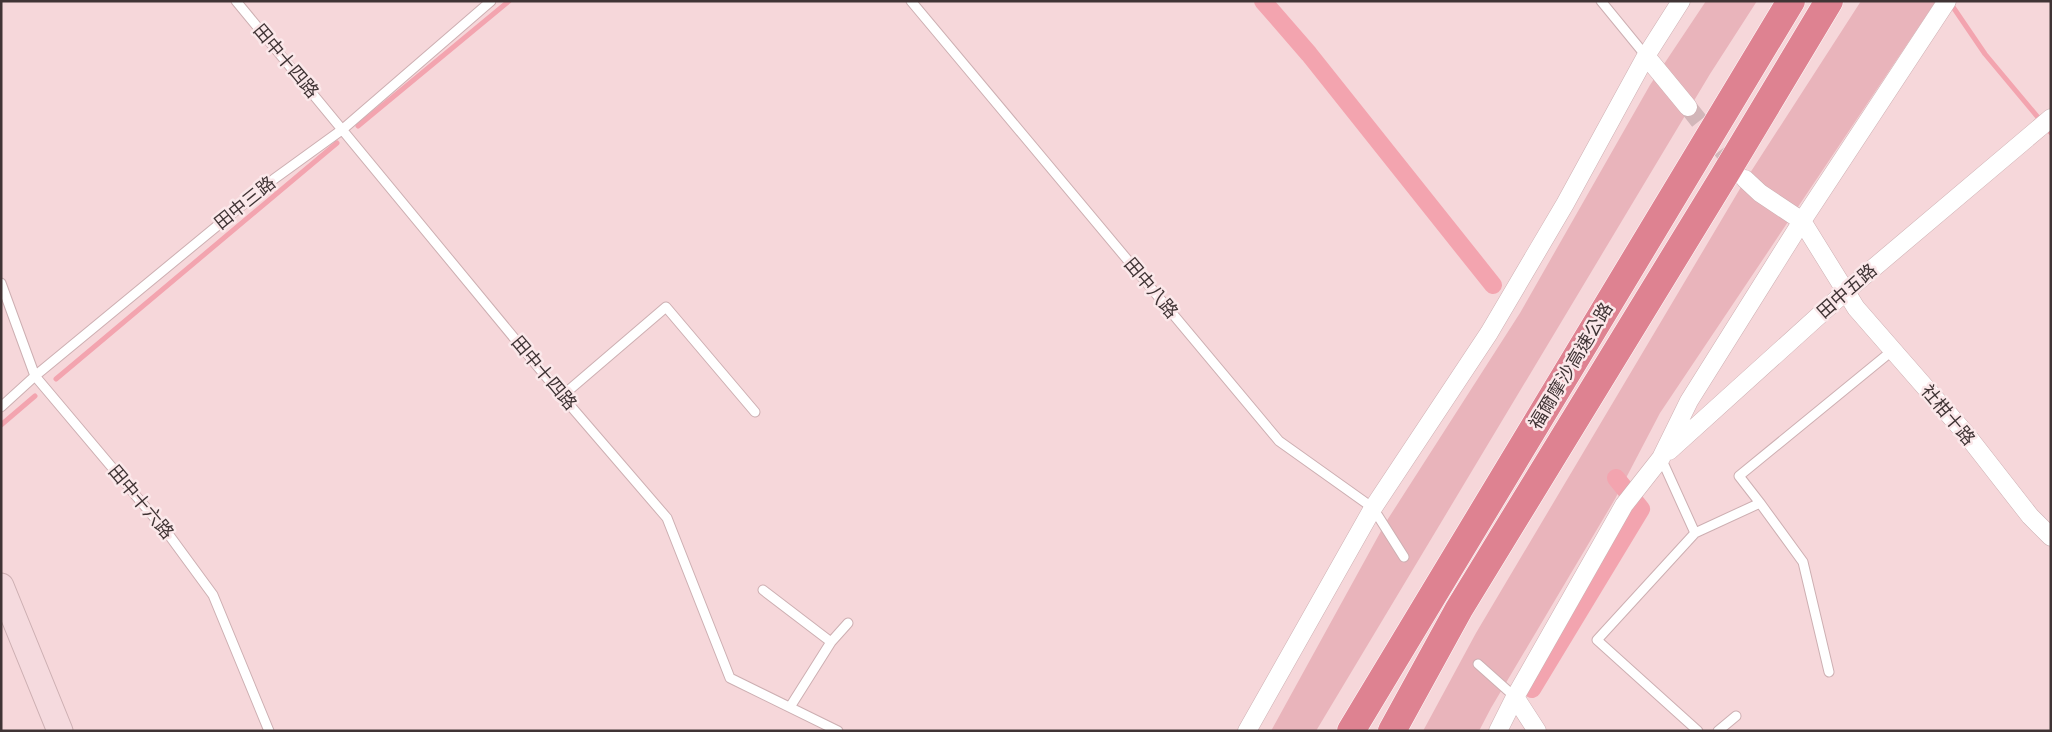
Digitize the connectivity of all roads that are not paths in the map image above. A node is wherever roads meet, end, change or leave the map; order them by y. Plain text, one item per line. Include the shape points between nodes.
1 (236, 1) edge
2 (491, 1) edge
3 (911, 1) edge
4 (1601, 1) edge
5 (1680, 1) edge
6 (1791, 1) edge
7 (1829, 1) edge
8 (1947, 1) edge
9 (1646, 56) junction
10 (1688, 107) tunnel mouth
11 (2046, 122) edge
12 (343, 129) junction
13 (1745, 179) tunnel mouth
14 (1802, 221) junction
15 (1, 283) edge
16 (1845, 292) junction
17 (1893, 350) junction
18 (35, 376) junction
19 (562, 396) junction
20 (1, 407) edge
21 (755, 412) dead end
22 (1661, 458) junction
23 (1760, 503) junction
24 (1373, 508) junction
25 (1695, 532) junction
26 (2051, 537) edge
27 (1404, 557) dead end
28 (1, 586) edge
29 (763, 590) dead end
30 (848, 623) dead end
31 (831, 642) junction
32 (1478, 664) dead end
33 (1829, 672) dead end
34 (1515, 697) junction
35 (790, 707) junction
36 (1736, 716) dead end
37 (60, 731) edge
38 (269, 731) edge
39 (838, 731) edge
40 (1248, 731) edge
41 (1351, 731) edge
42 (1392, 731) edge
43 (1498, 731) edge
44 (1537, 731) edge
45 (1698, 731) edge
46 (1718, 731) edge

1 - 12 lane, 田中十四路
2 - 12 lane, 田中三路
3 - 24 lane, 田中八路 via 1279,441
4 - 9 lane
5 - 9 street
6 - 41 highway, 福爾摩沙高速公路
7 - 42 highway, 福爾摩沙高速公路 via 1459,609
8 - 14 street
9 - 10 street
9 - 24 street via 1565,204 1489,333
11 - 16 street, 田中五路
12 - 18 lane, 田中三路 via 274,179
12 - 19 lane, 田中十四路
13 - 14 street
14 - 16 street, 社柑十路
14 - 22 street via 1689,401
15 - 18 lane, 田中十六路
16 - 17 street, 社柑十路
16 - 22 street, 田中五路
17 - 23 lane via 1739,476
17 - 26 street, 社柑十路
18 - 20 lane, 田中三路
18 - 38 lane, 田中十六路 via 169,535 213,595
19 - 21 lane via 666,307
19 - 35 lane, 田中十四路 via 667,518 730,678
22 - 25 lane
22 - 34 street via 1624,505
23 - 25 lane
23 - 33 lane via 1803,562
24 - 27 lane, 田中八路
24 - 40 street
25 - 45 lane via 1597,640
28 - 37 street
29 - 31 lane
30 - 31 lane
31 - 35 lane
32 - 34 lane
34 - 43 street
34 - 44 street
35 - 39 lane, 田中十四路
36 - 46 lane

